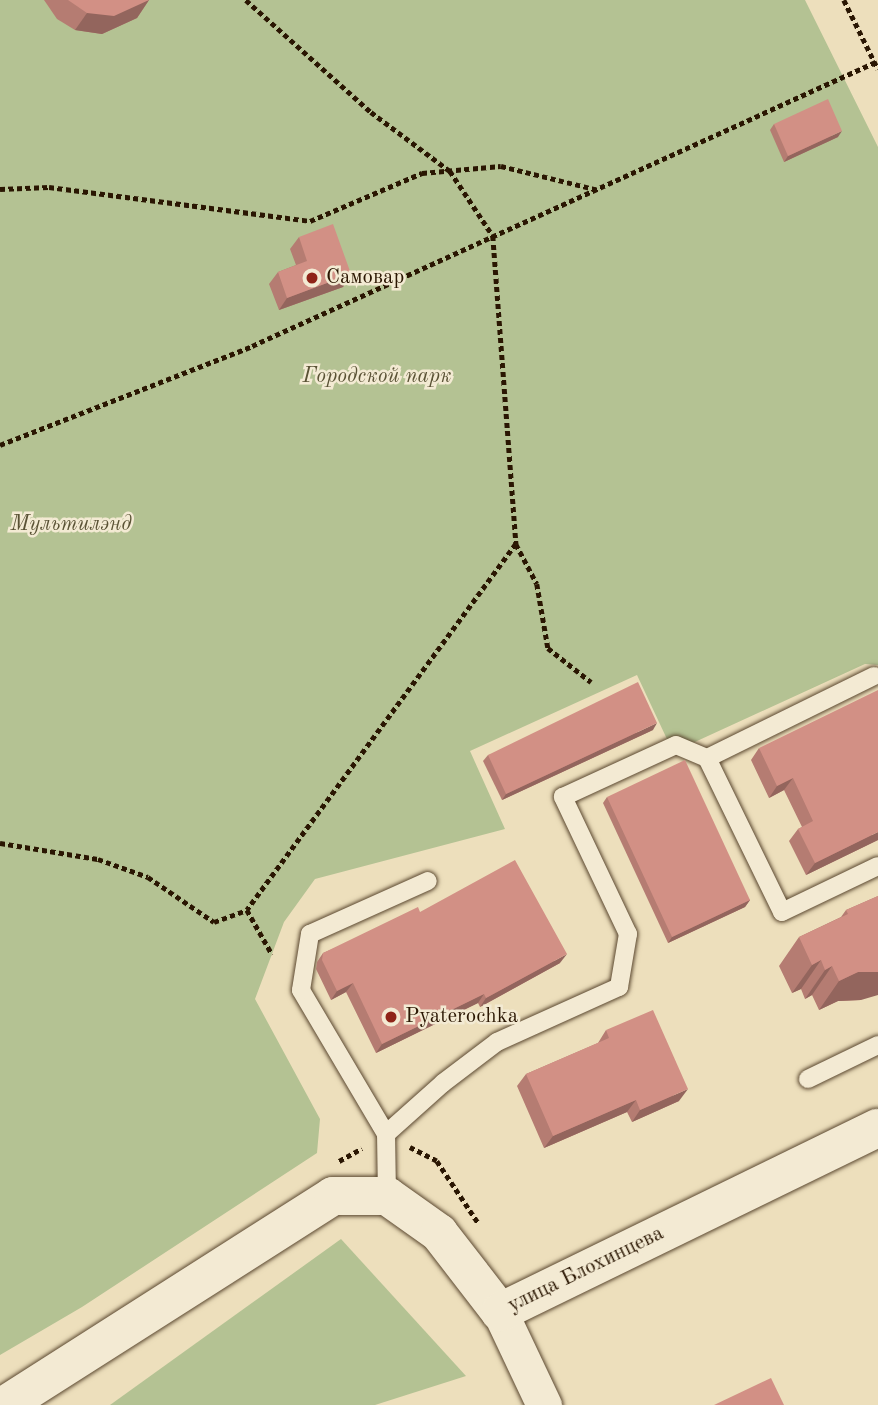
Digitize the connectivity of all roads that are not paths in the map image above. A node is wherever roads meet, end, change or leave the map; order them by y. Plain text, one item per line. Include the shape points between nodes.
1 (874, 676) dead end
2 (707, 758) junction
3 (878, 866) edge
4 (428, 881) dead end
5 (878, 1045) edge
6 (808, 1079) dead end
7 (878, 1128) edge
8 (386, 1134) junction
9 (387, 1196) junction
10 (500, 1312) junction
11 (5, 1405) edge
12 (544, 1405) edge

1 - 2 lane
2 - 3 lane via 782,912
2 - 8 lane via 676,746 564,797 628,934 619,987 497,1042
4 - 8 lane via 310,934 301,990
5 - 6 lane
7 - 10 street, улица Блохинцева
8 - 9 lane
9 - 10 street, улица Блохинцева via 439,1233
9 - 11 street via 333,1196
10 - 12 street

